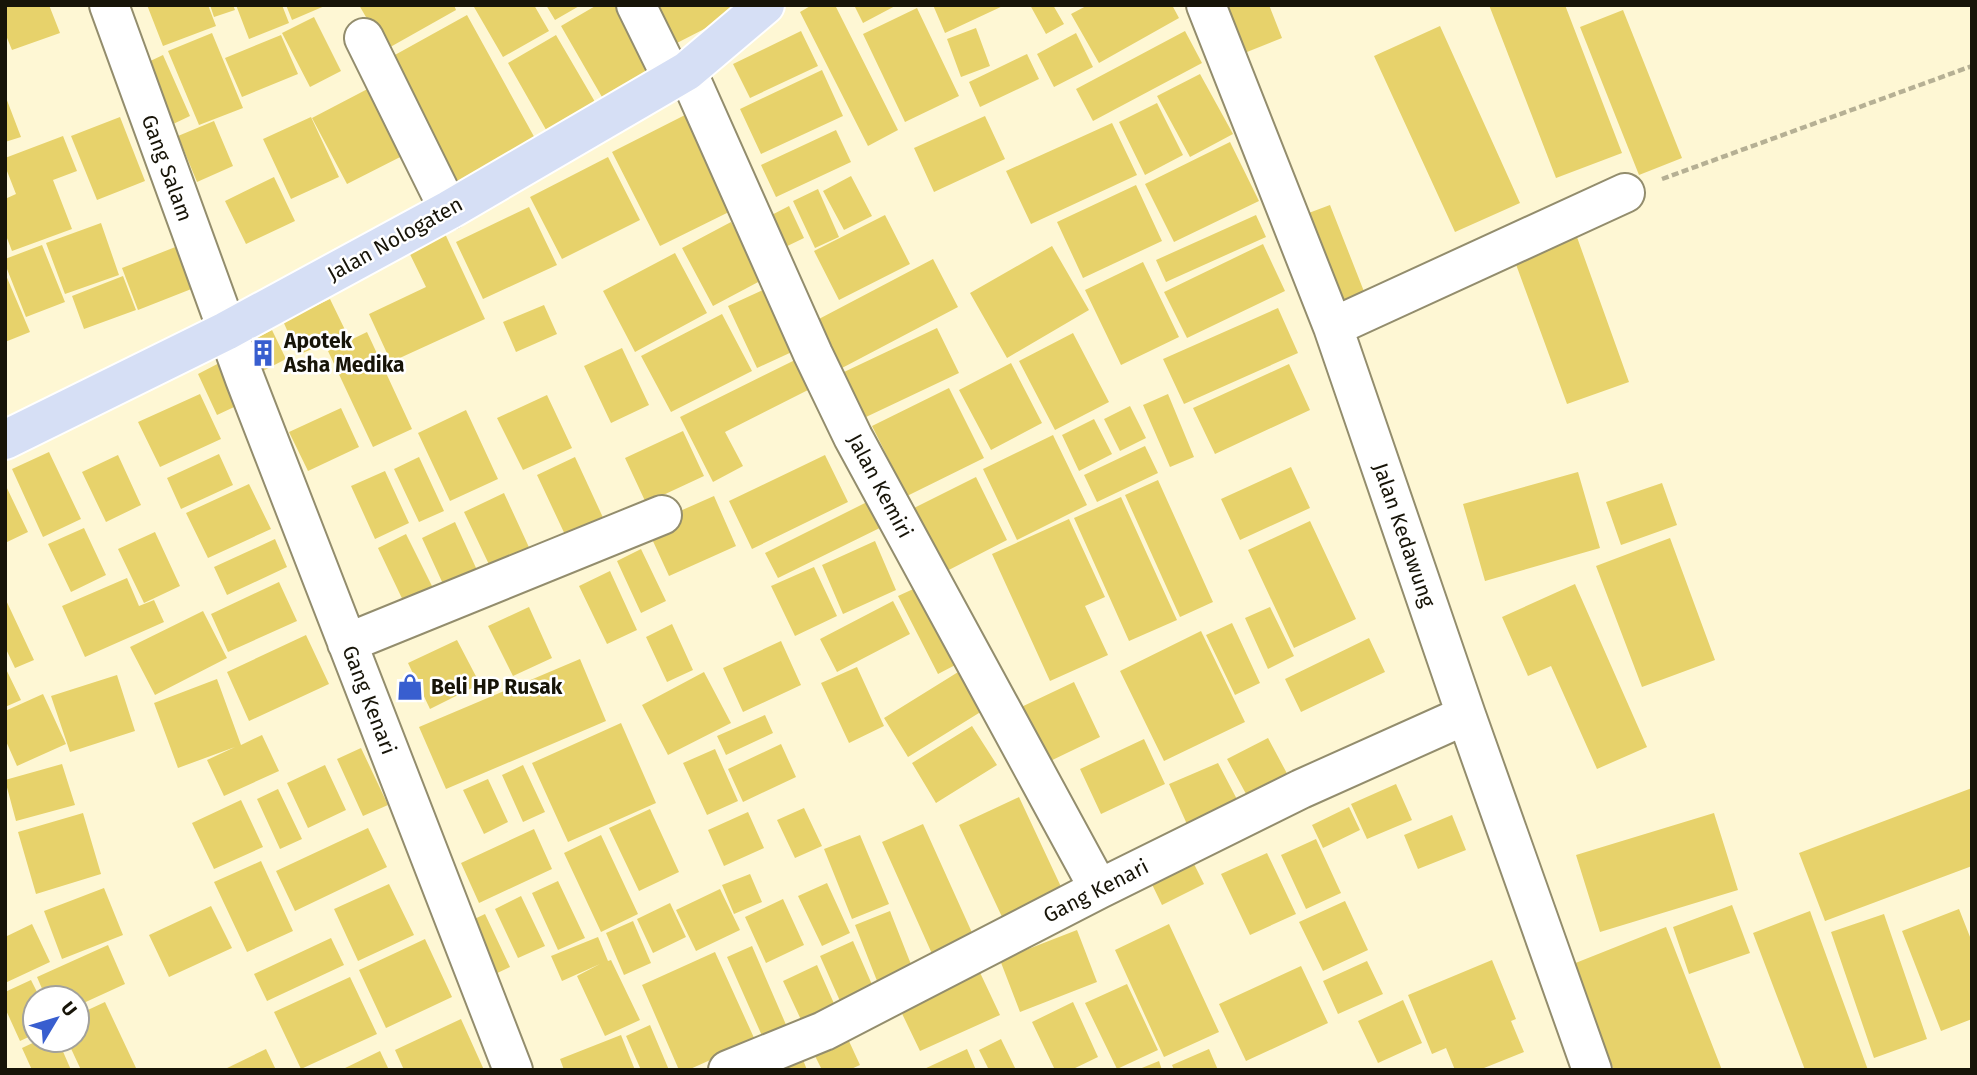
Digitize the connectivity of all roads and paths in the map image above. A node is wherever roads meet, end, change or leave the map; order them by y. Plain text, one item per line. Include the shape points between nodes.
1 (109, 5) edge
2 (636, 5) edge
3 (765, 5) edge
4 (1206, 5) edge
5 (364, 38) dead end
6 (1972, 66) edge
7 (680, 75) junction
8 (1625, 193) joint
9 (449, 210) junction
10 (1333, 327) junction
11 (226, 331) junction
12 (5, 440) edge
13 (662, 515) dead end
14 (347, 643) junction
15 (1466, 715) junction
16 (1099, 889) junction
17 (513, 1070) edge
18 (728, 1070) edge
19 (1592, 1070) edge

1 - 11 street, Gang Salam
2 - 7 street, Jalan Kemiri
3 - 7 main road, Jalan Nologaten
4 - 10 street, Jalan Kedawung
5 - 9 street
6 - 8 path
7 - 9 main road, Jalan Nologaten
7 - 16 street, Jalan Kemiri via 853,437
8 - 10 street
9 - 11 main road, Jalan Nologaten
10 - 15 street, Jalan Kedawung
11 - 12 main road, Jalan Nologaten
11 - 14 street, Gang Kenari
13 - 14 street
14 - 17 street, Gang Kenari
15 - 16 street, Gang Kenari via 1301,789
15 - 19 street, Jalan Kedawung
16 - 18 street, Gang Kenari via 824,1031

